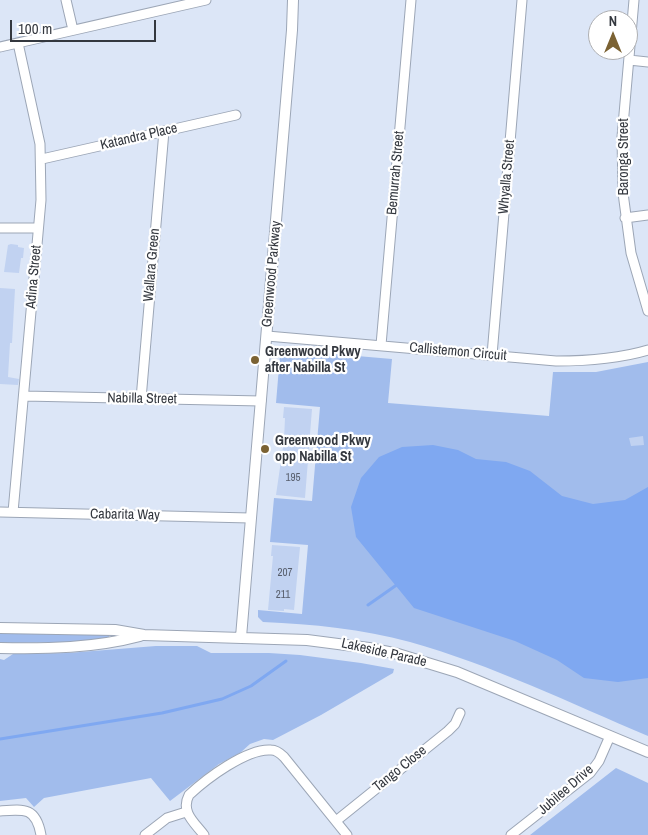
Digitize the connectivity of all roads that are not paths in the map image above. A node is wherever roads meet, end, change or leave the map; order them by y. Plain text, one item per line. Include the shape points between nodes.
1 (66, 0) edge
2 (206, 0) edge
3 (293, 0) edge
4 (411, 0) edge
5 (522, 0) edge
6 (180, 3) edge
7 (72, 30) junction
8 (18, 43) junction
9 (0, 47) edge
10 (629, 60) joint
11 (648, 62) edge
12 (236, 115) dead end
13 (164, 131) junction
14 (42, 159) junction
15 (648, 215) edge
16 (625, 218) junction
17 (0, 228) edge
18 (38, 228) junction
19 (648, 311) edge
20 (266, 336) junction
21 (381, 345) junction
22 (648, 350) edge
23 (492, 355) junction
24 (24, 396) junction
25 (141, 399) junction
26 (261, 401) junction
27 (0, 512) edge
28 (13, 512) junction
29 (250, 518) junction
30 (0, 628) edge
31 (144, 635) junction
32 (241, 637) junction
33 (0, 648) edge
34 (460, 713) dead end
35 (610, 736) junction
36 (648, 752) edge
37 (0, 811) edge
38 (186, 812) junction
39 (336, 821) junction
40 (40, 835) edge
41 (145, 835) edge
42 (204, 835) edge
43 (347, 835) edge
44 (511, 835) edge

1 - 7 street
2 - 6 street
3 - 20 street, Greenwood Parkway
4 - 21 street, Bemurrah Street
5 - 23 street, Whyalla Street
6 - 7 street
7 - 8 street
8 - 9 street
8 - 14 street, Adina Street
10 - 11 street
10 - 16 street, Baronga Street via 621,147
12 - 13 street, Katandra Place
13 - 14 street, Katandra Place
13 - 25 street, Wallara Green
14 - 18 street, Adina Street
15 - 16 street
16 - 19 street, Baronga Street via 634,267
17 - 18 street
18 - 24 street, Adina Street
20 - 21 street, Callistemon Circuit
20 - 26 street, Greenwood Parkway
21 - 23 street, Callistemon Circuit
22 - 23 street, Callistemon Circuit via 613,358 556,361
24 - 25 street, Nabilla Street
24 - 28 street, Adina Street
25 - 26 street, Nabilla Street
26 - 29 street, Greenwood Parkway
27 - 28 street, Cabarita Way
28 - 29 street, Cabarita Way
29 - 32 street, Greenwood Parkway
30 - 31 street, Lakeside Parade via 115,630
31 - 32 street, Lakeside Parade
31 - 33 street, Lakeside Parade via 101,644
32 - 35 street, Lakeside Parade via 327,642 398,654 457,672
34 - 39 street, Tango Close via 448,731
35 - 36 street, Lakeside Parade
35 - 44 street, Jubilee Drive via 590,773
37 - 40 street via 30,813 38,822
38 - 39 street via 186,801 190,795 218,772 238,760 269,750 284,757
38 - 41 street via 166,818
38 - 42 street
39 - 43 street

